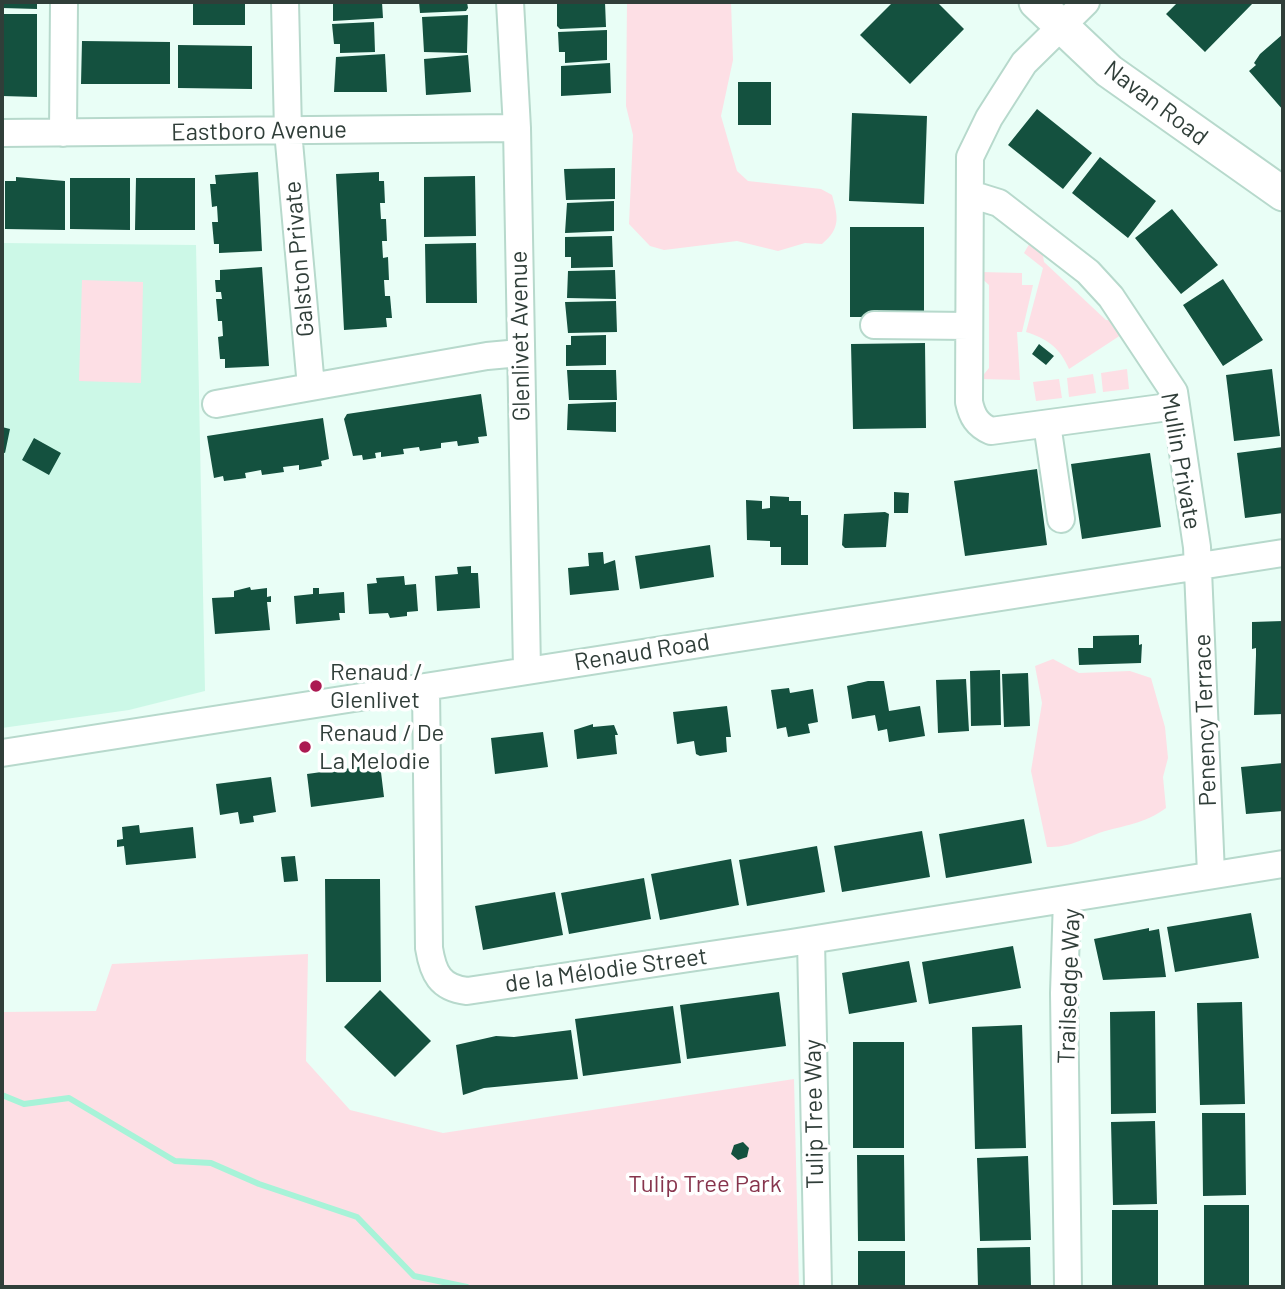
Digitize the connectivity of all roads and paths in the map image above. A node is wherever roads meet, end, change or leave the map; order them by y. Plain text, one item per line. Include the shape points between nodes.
1 (64, 2) edge
2 (285, 2) edge
3 (510, 2) edge
4 (1036, 2) edge
5 (1086, 2) edge
6 (1060, 24) junction
7 (517, 128) junction
8 (288, 131) junction
9 (2, 133) edge
10 (63, 133) junction
11 (970, 194) junction
12 (1283, 194) edge
13 (874, 325) dead end
14 (970, 326) junction
15 (520, 353) junction
16 (311, 387) junction
17 (216, 404) dead end
18 (1176, 406) junction
19 (1047, 424) junction
20 (1061, 519) dead end
21 (1283, 553) edge
22 (1198, 566) junction
23 (527, 670) junction
24 (426, 687) junction
25 (2, 753) edge
26 (1283, 864) edge
27 (1211, 874) junction
28 (1068, 899) junction
29 (811, 940) junction
30 (818, 1287) edge
31 (1068, 1287) edge

1 - 10 street
2 - 8 street, Galston Private
3 - 7 street, Glenlivet Avenue
4 - 6 main road, Navan Road
5 - 6 street
6 - 11 street via 1024,63 977,139 970,157
6 - 12 main road, Navan Road via 1109,71
7 - 8 street, Eastboro Avenue
7 - 15 street, Glenlivet Avenue
8 - 10 street, Eastboro Avenue
8 - 16 street, Galston Private
9 - 10 street, Eastboro Avenue
11 - 14 street
11 - 18 street, Mullin Private via 999,203 1088,272 1134,330 1174,392
13 - 14 street
14 - 19 street via 972,416 991,431
15 - 16 street
15 - 23 street, Glenlivet Avenue
16 - 17 street
18 - 19 street
18 - 22 street, Mullin Private
19 - 20 street
21 - 22 street, Renaud Road
22 - 23 street, Renaud Road
22 - 27 street, Penency Terrace
23 - 24 street, Renaud Road
24 - 25 street, Renaud Road
24 - 29 street, de la Mélodie Street via 429,948 432,969 442,983 467,991
26 - 27 street, Trailsedge Way
27 - 28 street, Trailsedge Way
28 - 29 street, de la Mélodie Street
28 - 31 street, Trailsedge Way via 1064,993
29 - 30 street, Tulip Tree Way

